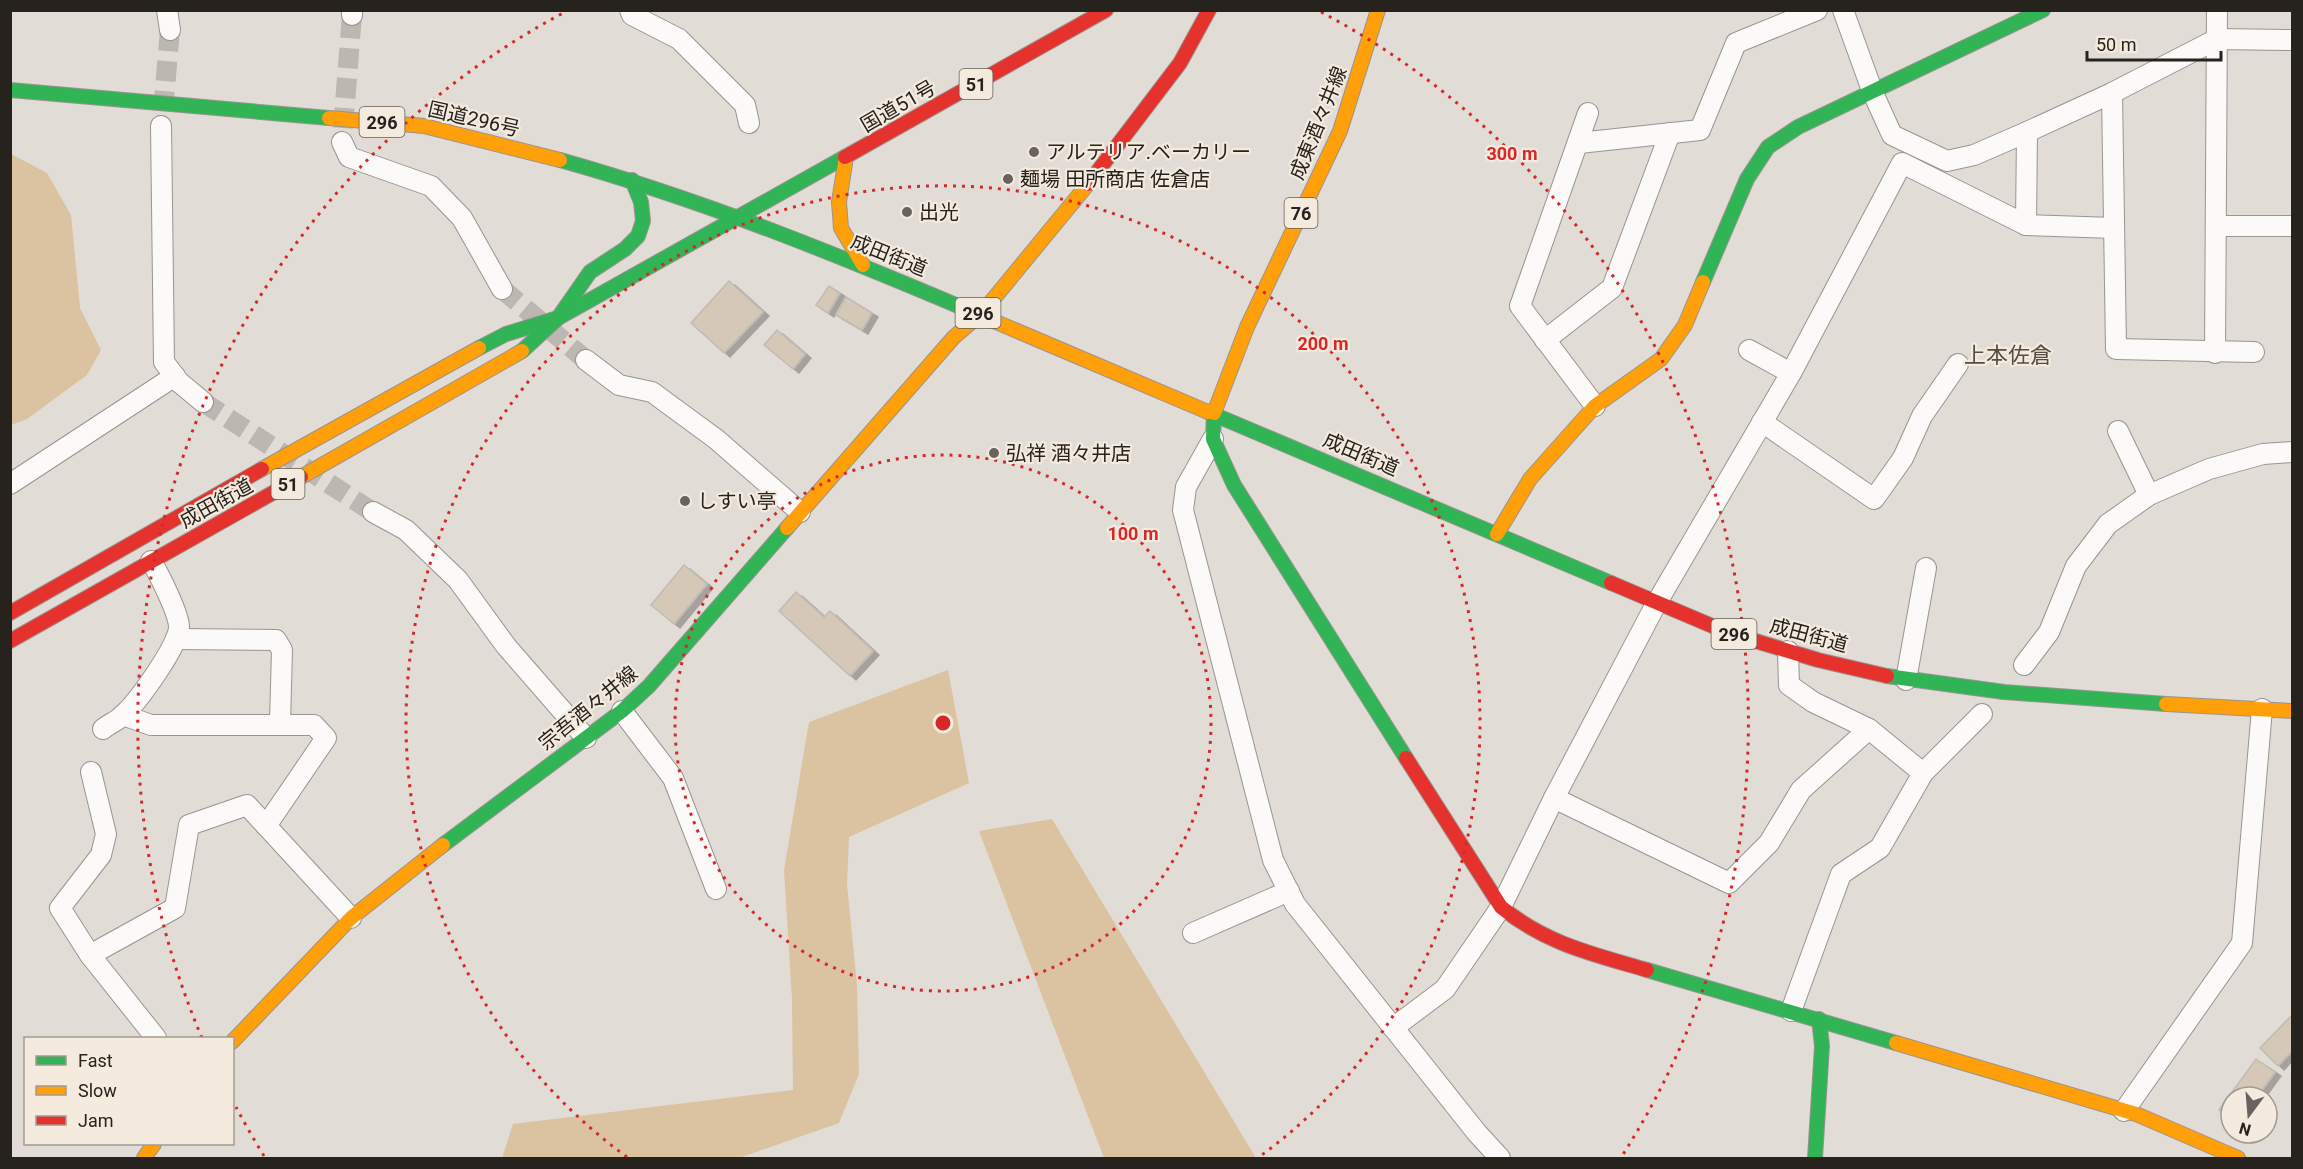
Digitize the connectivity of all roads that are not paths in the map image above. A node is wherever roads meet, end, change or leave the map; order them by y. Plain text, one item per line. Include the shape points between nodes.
1 (630, 10) edge
2 (1106, 10) edge
3 (1209, 10) edge
4 (1378, 10) edge
5 (1817, 10) edge
6 (1843, 10) edge
7 (2043, 10) edge
8 (2217, 10) edge
9 (2217, 39) junction
10 (2292, 39) edge
11 (10, 90) edge
12 (1873, 93) junction
13 (2112, 93) junction
14 (1588, 113) dead end
15 (749, 123) dead end
16 (162, 126) tunnel mouth
17 (2027, 132) junction
18 (1670, 133) junction
19 (342, 142) dead end
20 (1579, 142) junction
21 (846, 157) junction
22 (632, 180) junction
23 (741, 217) junction
24 (2026, 225) junction
25 (2216, 226) junction
26 (2292, 226) edge
27 (2114, 228) junction
28 (863, 265) junction
29 (502, 289) tunnel mouth
30 (981, 314) junction
31 (558, 318) junction
32 (1545, 340) junction
33 (1749, 350) dead end
34 (2254, 352) dead end
35 (2215, 353) junction
36 (586, 360) tunnel mouth
37 (1958, 364) dead end
38 (1791, 373) junction
39 (174, 376) junction
40 (203, 402) tunnel mouth
41 (1595, 406) junction
42 (1214, 413) junction
43 (1762, 422) junction
44 (2118, 431) dead end
45 (1213, 439) junction
46 (2292, 452) edge
47 (10, 484) edge
48 (2149, 495) junction
49 (374, 512) tunnel mouth
50 (800, 512) junction
51 (1497, 534) junction
52 (151, 561) junction
53 (1926, 568) dead end
54 (1656, 604) junction
55 (10, 613) edge
56 (176, 639) junction
57 (10, 641) edge
58 (1788, 651) junction
59 (2024, 665) dead end
60 (1906, 680) junction
61 (2262, 709) junction
62 (622, 711) junction
63 (2292, 711) edge
64 (1982, 714) dead end
65 (123, 716) junction
66 (280, 723) junction
67 (103, 729) dead end
68 (1869, 729) junction
69 (586, 738) junction
70 (91, 772) dead end
71 (1923, 773) junction
72 (1554, 798) junction
73 (266, 826) junction
74 (716, 890) dead end
75 (1289, 891) junction
76 (1501, 907) junction
77 (351, 918) junction
78 (1193, 933) dead end
79 (90, 955) junction
80 (1791, 1011) junction
81 (1819, 1019) junction
82 (1393, 1028) junction
83 (155, 1037) edge
84 (234, 1040) edge
85 (2124, 1111) junction
86 (153, 1145) edge
87 (144, 1158) edge
88 (1500, 1158) edge
89 (1815, 1158) edge
90 (2238, 1158) edge

1 - 15 street via 632,15 679,39 745,105
2 - 21 main road, 国道51号 / 51
3 - 30 main road, 宗吾酒々井線 via 1173,73 1057,225
4 - 42 main road, 成東酒々井線 / 76 via 1340,131 1247,327
5 - 18 street via 1736,43 1700,130
6 - 12 street
7 - 12 main road
8 - 9 street
9 - 10 street
9 - 13 street
9 - 25 street
11 - 22 main road, 国道296号 / 296 via 424,126
12 - 17 street via 1892,135 1947,161 1974,155
12 - 41 main road via 1798,127 1768,147 1747,179 1685,325 1661,359
13 - 17 street
13 - 27 street
14 - 20 street
16 - 39 street via 164,362
17 - 24 street
18 - 20 street
18 - 32 street via 1612,288
19 - 29 street via 349,157 431,186 462,218
20 - 32 street via 1520,306
21 - 23 main road, 国道51号 / 51
21 - 28 main road via 838,202 841,228
22 - 23 main road, 国道296号 / 296
22 - 31 main road via 642,202 643,221 638,236 590,272
23 - 28 main road, 成田街道 / 296
23 - 31 main road, 成田街道 / 51
24 - 27 street
24 - 38 street via 1902,163
25 - 26 street
25 - 35 street
27 - 35 street via 2116,349
28 - 30 main road, 成田街道 / 296
30 - 42 main road, 成田街道 / 296
30 - 50 main road, 宗吾酒々井線 via 954,337
31 - 52 main road, 成田街道 / 51 via 519,354
31 - 55 main road, 成田街道 / 51 via 506,334
32 - 41 street
33 - 38 street
34 - 35 street
36 - 50 street via 619,385 652,392 716,440
37 - 43 street via 1922,416 1902,458 1874,499
38 - 43 street
39 - 40 street
39 - 47 street
41 - 51 main road via 1530,479
42 - 45 main road
42 - 51 main road, 成田街道 / 296
43 - 54 street
44 - 48 street
45 - 75 street via 1186,486 1183,510 1273,860
45 - 76 main road via 1234,485
46 - 48 street via 2263,454 2209,469
48 - 59 street via 2108,524 2076,566 2049,632
49 - 69 street via 406,530 458,580 506,646
50 - 62 main road, 宗吾酒々井線 via 649,686
51 - 54 main road, 成田街道 / 296
52 - 56 street via 179,625
52 - 57 main road, 成田街道 / 51
53 - 60 street
54 - 58 main road, 成田街道 / 296 via 1728,633
54 - 72 street
56 - 65 street
56 - 66 street via 276,640 282,650
58 - 60 main road, 成田街道 / 296
58 - 68 street via 1789,685 1813,702
60 - 61 main road, 成田街道 / 296 via 2014,692
61 - 63 main road, 成田街道 / 296
61 - 85 street via 2242,943
62 - 69 main road, 宗吾酒々井線
62 - 74 street via 673,778
64 - 71 street
65 - 66 street via 151,725
65 - 67 street
66 - 73 street via 314,725 326,738
68 - 71 street
68 - 72 street via 1801,790 1769,843 1729,883
69 - 77 main road, 宗吾酒々井線
70 - 79 street via 106,834 101,855 60,908
71 - 80 street via 1880,848 1841,874
72 - 76 street
73 - 77 street
73 - 79 street via 247,805 189,825 175,908
75 - 78 street
75 - 82 street via 1295,904
76 - 80 main road via 1522,924 1559,944
76 - 82 street via 1445,989
77 - 84 main road, 宗吾酒々井線
79 - 83 street
80 - 81 main road
81 - 85 main road
81 - 89 main road via 1822,1046
82 - 88 street
85 - 90 main road
86 - 87 main road

